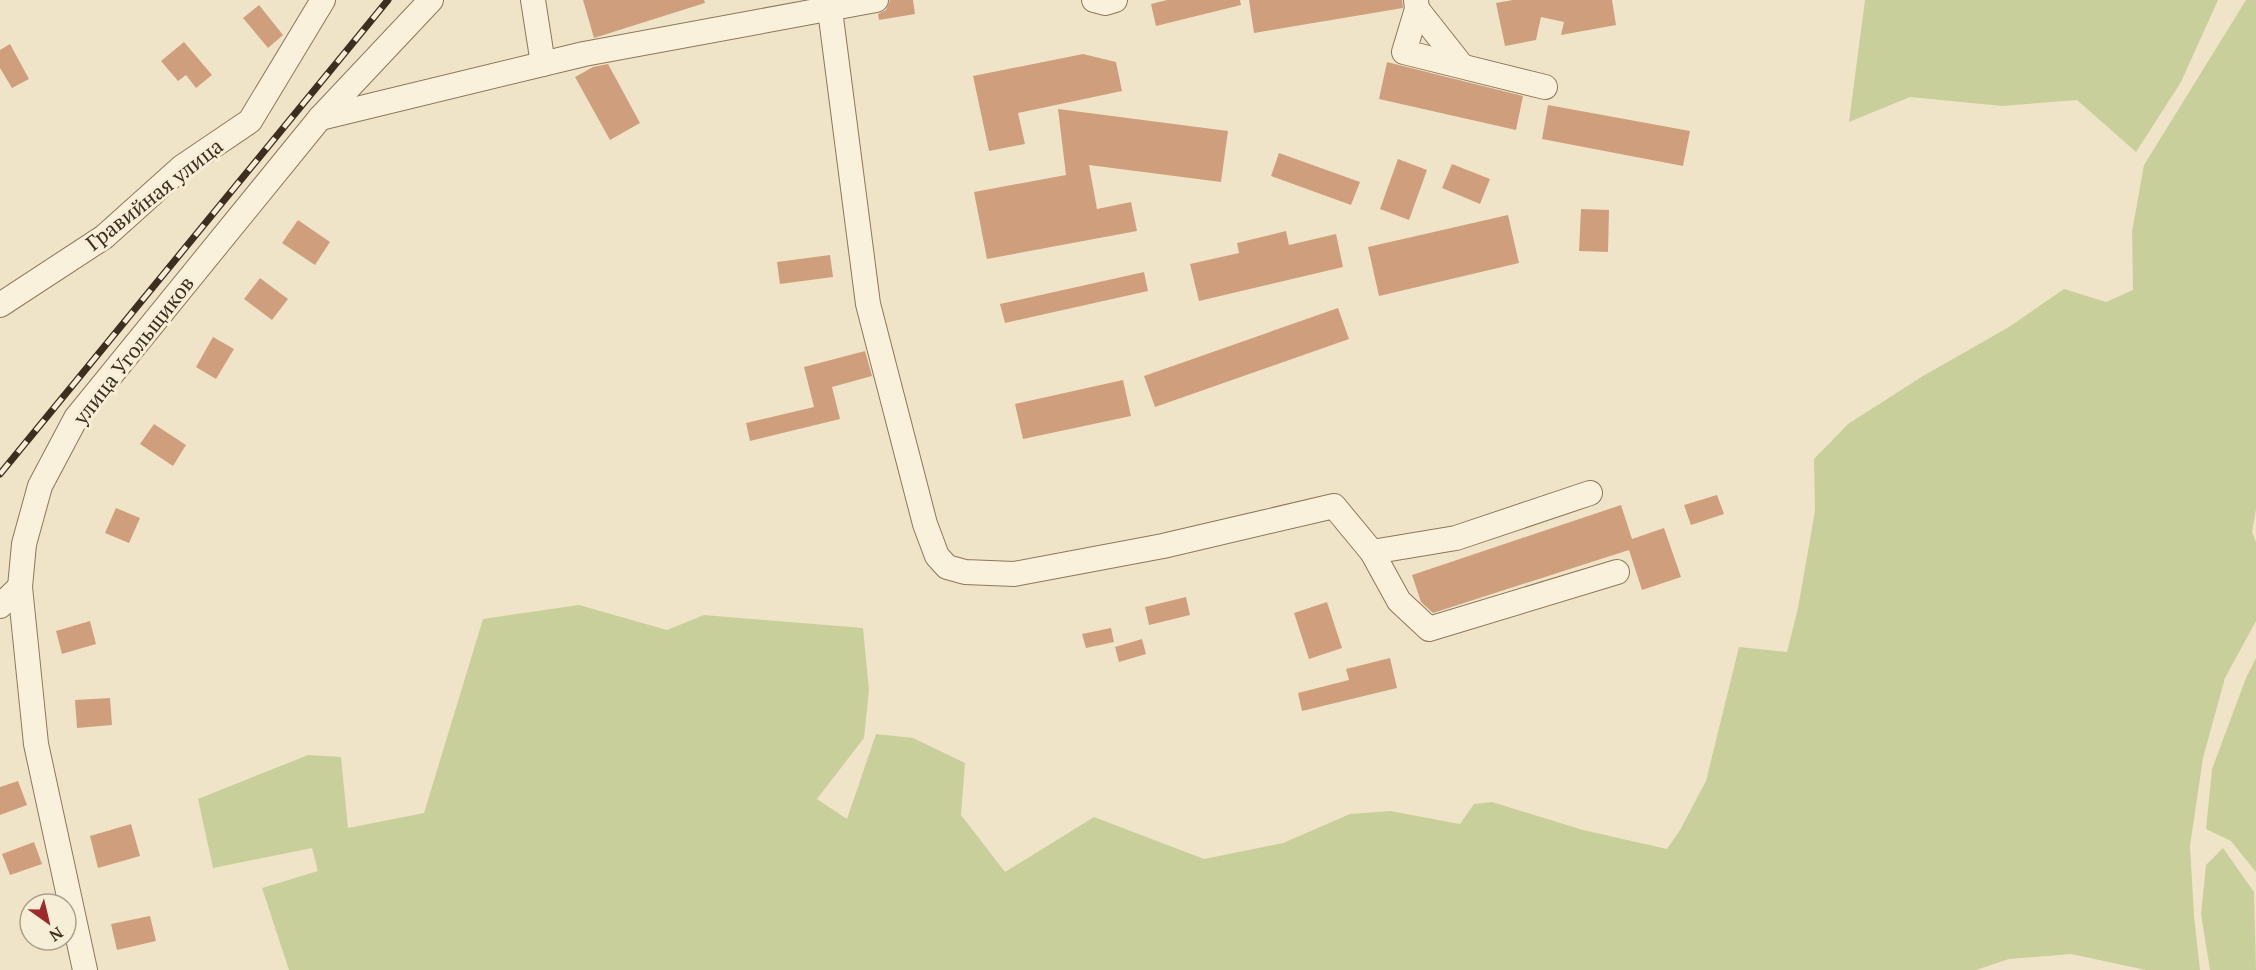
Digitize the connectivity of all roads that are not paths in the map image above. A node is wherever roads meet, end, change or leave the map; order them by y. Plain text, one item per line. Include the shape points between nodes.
1 (323, 0) edge
2 (430, 0) edge
3 (533, 0) edge
4 (876, 0) edge
5 (1094, 0) edge
6 (1115, 0) edge
7 (1416, 5) edge
8 (830, 10) junction
9 (543, 64) junction
10 (1462, 66) junction
11 (1545, 87) dead end
12 (320, 118) junction
13 (0, 305) edge
14 (1590, 494) dead end
15 (1372, 552) junction
16 (1617, 572) dead end
17 (20, 587) junction
18 (0, 606) edge
19 (85, 970) edge

1 - 13 street, Гравийная улица via 250,121 182,167 104,237
2 - 12 street, улица Угольщиков
3 - 9 street
4 - 8 street
5 - 6 street
7 - 10 street
7 - 10 street via 1404,52
8 - 9 street
8 - 15 street via 868,304 925,524 937,556 947,567 965,572 1014,574 1163,546 1334,506
9 - 12 street
10 - 11 street
12 - 17 street, улица Угольщиков via 76,418 40,486 24,544
14 - 15 street via 1456,538
15 - 16 street via 1399,601 1429,629
17 - 18 street
17 - 19 street, улица Угольщиков via 36,744

